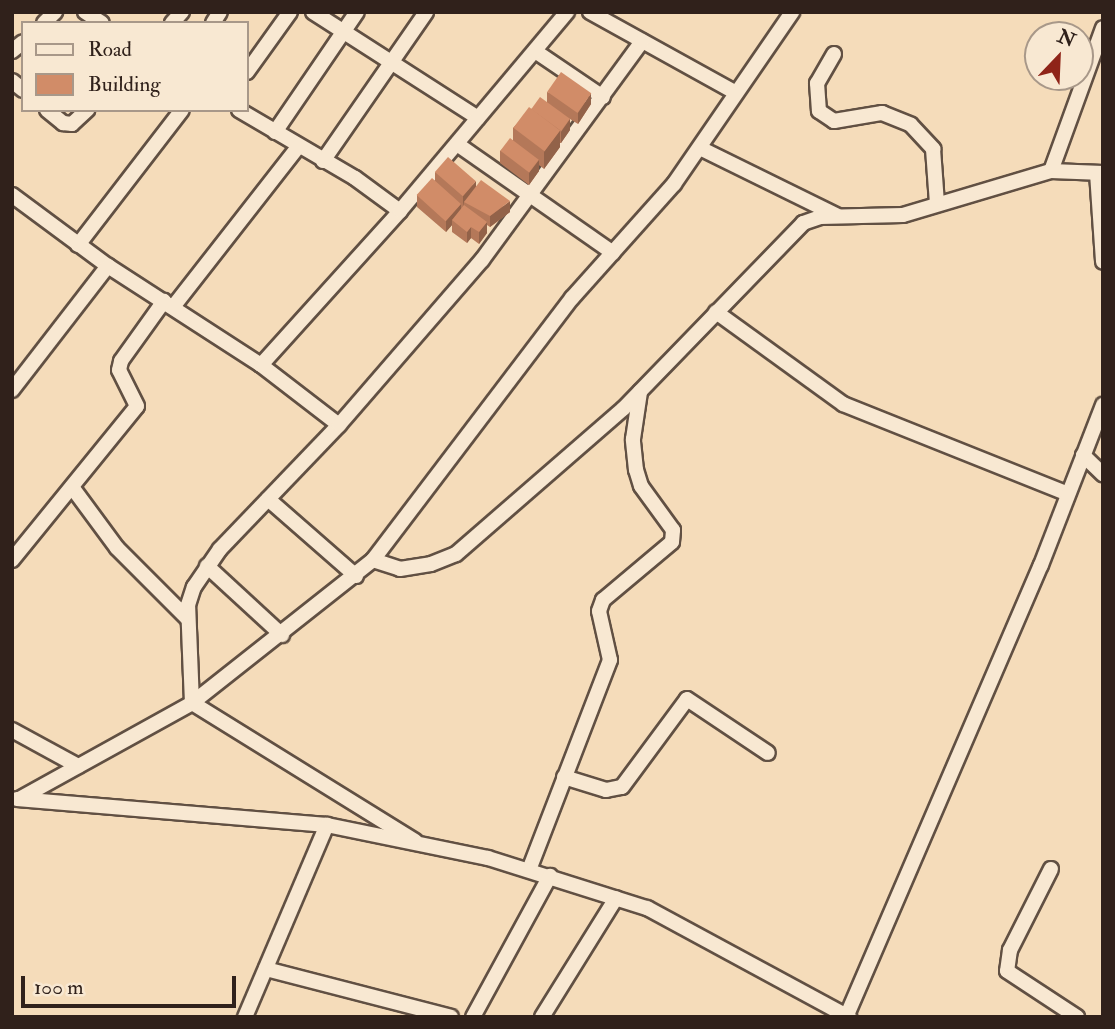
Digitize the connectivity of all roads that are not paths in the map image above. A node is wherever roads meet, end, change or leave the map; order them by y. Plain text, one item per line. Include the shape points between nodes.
1 (290, 12) edge
2 (313, 12) edge
3 (357, 12) edge
4 (426, 12) edge
5 (567, 12) edge
6 (590, 12) edge
7 (792, 12) edge
8 (1103, 28) edge
9 (344, 32) junction
10 (642, 41) junction
11 (535, 51) junction
12 (834, 54) dead end
13 (391, 63) junction
14 (248, 71) edge
15 (736, 93) junction
16 (604, 97) junction
17 (49, 112) edge
18 (85, 112) edge
19 (181, 112) edge
20 (242, 112) edge
21 (478, 118) junction
22 (275, 132) junction
23 (457, 144) junction
24 (299, 146) junction
25 (700, 148) junction
26 (323, 161) junction
27 (1051, 171) junction
28 (1100, 173) edge
29 (532, 192) junction
30 (17, 199) edge
31 (937, 204) junction
32 (400, 211) junction
33 (12, 215) edge
34 (840, 217) junction
35 (78, 245) junction
36 (613, 253) junction
37 (1103, 262) edge
38 (107, 266) junction
39 (169, 304) junction
40 (716, 312) junction
41 (261, 366) junction
42 (12, 390) edge
43 (640, 392) junction
44 (1103, 405) edge
45 (339, 425) junction
46 (1083, 455) junction
47 (1103, 474) edge
48 (72, 487) junction
49 (1068, 494) junction
50 (268, 499) junction
51 (12, 560) edge
52 (373, 560) junction
53 (207, 566) junction
54 (356, 576) junction
55 (188, 619) junction
56 (282, 635) junction
57 (192, 702) junction
58 (12, 730) edge
59 (768, 753) dead end
60 (78, 766) junction
61 (564, 777) junction
62 (15, 799) edge
63 (327, 825) junction
64 (415, 841) junction
65 (1051, 869) dead end
66 (529, 870) junction
67 (550, 876) junction
68 (616, 898) junction
69 (266, 970) junction
70 (840, 1014) edge
71 (245, 1017) edge
72 (451, 1017) edge
73 (473, 1017) edge
74 (542, 1017) edge
75 (1077, 1017) edge

1 - 14 street
2 - 9 street
3 - 9 street
4 - 13 street
5 - 11 street
6 - 10 street
7 - 15 street
8 - 27 street
9 - 13 street
9 - 22 street
10 - 15 street
10 - 16 street
11 - 16 street
11 - 21 street
12 - 31 street via 817,83 819,111 834,121 882,113 911,125 933,149
13 - 21 street
13 - 26 street
15 - 25 street
16 - 29 street
17 - 18 street via 72,124
19 - 35 street
20 - 22 street
21 - 23 street
22 - 24 street
23 - 29 street
23 - 32 street
24 - 26 street
24 - 39 street
25 - 34 street
25 - 36 street
26 - 32 street via 362,182
27 - 28 street
27 - 31 street
28 - 37 street
29 - 36 street
29 - 45 street via 482,260
30 - 33 street
30 - 35 street
31 - 34 street via 883,218
32 - 41 street
34 - 40 street via 803,223
35 - 38 street
36 - 52 street via 572,298
38 - 39 street
38 - 42 street
39 - 41 street
39 - 48 street via 121,361 119,370 137,406
40 - 43 street
40 - 49 street via 843,404
41 - 45 street
43 - 52 street via 456,554 400,569
43 - 61 street via 633,439 636,470 641,486 673,530 672,542 603,600 599,611 610,660
44 - 46 street
45 - 50 street
46 - 47 street
46 - 49 street
48 - 51 street
48 - 55 street via 117,548
49 - 70 street
50 - 53 street
50 - 54 street
52 - 54 street
53 - 55 street via 194,587
53 - 56 street
54 - 56 street
55 - 57 street
56 - 57 street
57 - 60 street
57 - 64 street
58 - 60 street
59 - 61 street via 687,699 622,787 606,790
60 - 62 street
61 - 66 street
62 - 63 street
63 - 64 street
63 - 69 street
64 - 66 street
65 - 75 street via 1010,950 1007,971
66 - 67 street
67 - 68 street
67 - 73 street
68 - 70 street via 647,908
68 - 74 street
69 - 71 street
69 - 72 street

